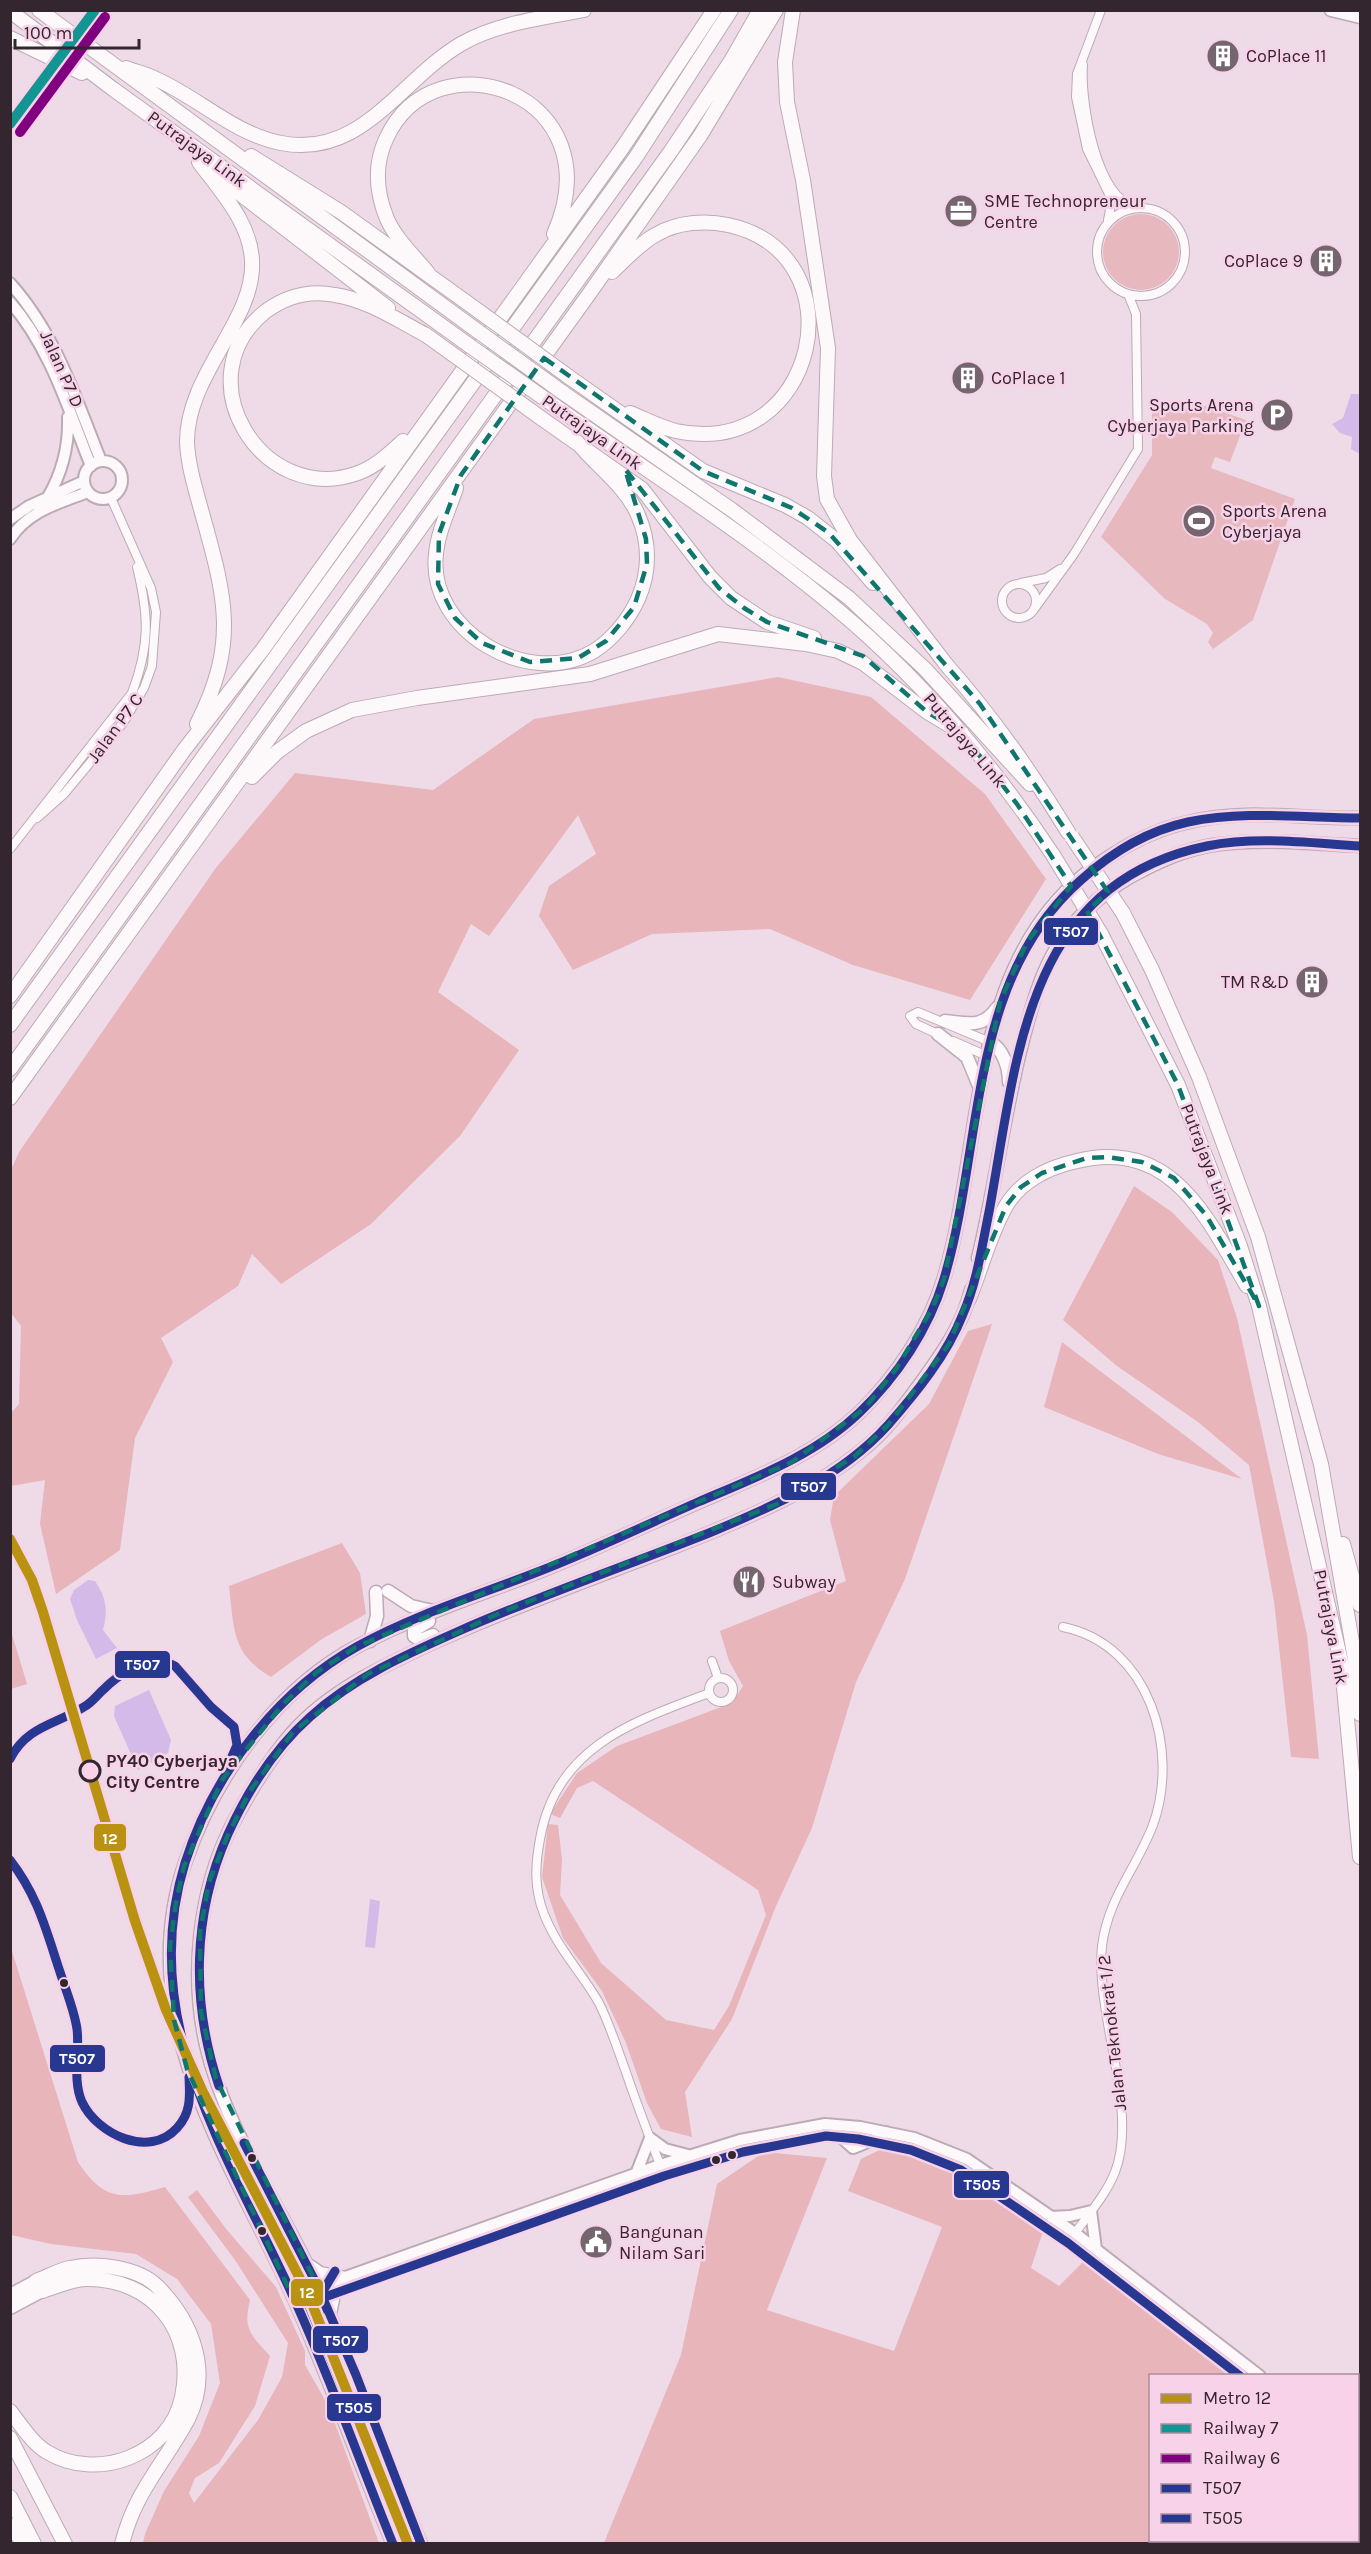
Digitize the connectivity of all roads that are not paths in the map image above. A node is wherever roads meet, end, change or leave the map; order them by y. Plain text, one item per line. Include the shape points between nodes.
1 (39, 10) edge
2 (584, 10) edge
3 (714, 10) edge
4 (731, 10) edge
5 (760, 10) edge
6 (776, 10) edge
7 (793, 10) edge
8 (1101, 10) edge
9 (1331, 10) edge
10 (10, 11) edge
11 (1360, 17) edge
12 (10, 38) edge
13 (1085, 51) junction
14 (110, 63) junction
15 (113, 89) junction
16 (157, 120) junction
17 (226, 147) junction
18 (199, 162) junction
19 (1143, 208) junction
20 (1101, 232) junction
21 (542, 261) junction
22 (428, 273) junction
23 (10, 283) edge
24 (589, 294) junction
25 (1128, 294) junction
26 (1142, 296) junction
27 (10, 302) edge
28 (1136, 314) junction
29 (426, 335) junction
30 (606, 404) junction
31 (68, 410) junction
32 (420, 426) junction
33 (577, 441) junction
34 (96, 464) junction
35 (461, 475) junction
36 (84, 482) junction
37 (88, 492) junction
38 (48, 497) junction
39 (111, 498) junction
40 (10, 519) edge
41 (11, 537) edge
42 (1074, 554) junction
43 (1020, 584) junction
44 (1035, 608) junction
45 (949, 668) junction
46 (927, 712) junction
47 (962, 733) junction
48 (184, 750) junction
49 (1360, 818) edge
50 (1070, 834) junction
51 (22, 836) junction
52 (10, 838) edge
53 (196, 843) junction
54 (1360, 846) edge
55 (10, 849) edge
56 (10, 996) edge
57 (1000, 1002) junction
58 (945, 1021) junction
59 (10, 1025) edge
60 (1027, 1025) junction
61 (938, 1034) junction
62 (990, 1042) junction
63 (1001, 1053) junction
64 (987, 1056) junction
65 (10, 1069) edge
66 (981, 1090) junction
67 (1009, 1093) junction
68 (10, 1098) edge
69 (969, 1299) junction
70 (1258, 1306) junction
71 (1321, 1464) junction
72 (489, 1591) junction
73 (1360, 1605) edge
74 (434, 1611) junction
75 (502, 1612) junction
76 (1063, 1627) dead end
77 (370, 1641) junction
78 (712, 1660) dead end
79 (718, 1678) junction
80 (709, 1693) junction
81 (1360, 1714) edge
82 (1360, 1857) edge
83 (825, 2124) junction
84 (886, 2132) junction
85 (650, 2138) junction
86 (689, 2155) junction
87 (660, 2165) junction
88 (636, 2174) junction
89 (1091, 2211) junction
90 (1051, 2217) junction
91 (1075, 2233) junction
92 (1096, 2249) junction
93 (307, 2264) junction
94 (345, 2278) junction
95 (39, 2286) junction
96 (318, 2287) junction
97 (10, 2295) edge
98 (292, 2296) junction
99 (10, 2308) edge
100 (330, 2315) junction
101 (1258, 2374) edge
102 (10, 2411) edge
103 (10, 2438) edge
104 (10, 2496) edge
105 (10, 2525) edge
106 (24, 2544) edge
107 (34, 2544) edge
108 (65, 2544) edge
109 (123, 2544) edge
110 (393, 2544) edge
111 (421, 2544) edge

1 - 14 highway, Putrajaya Link
2 - 14 highway via 477,36 429,66 355,132 314,145 283,143 255,135 156,78
3 - 21 highway
4 - 59 highway via 636,157
5 - 65 highway via 731,61 664,160
6 - 24 highway via 700,136
7 - 45 highway via 785,62 787,102 828,348 824,476 827,500 850,540
8 - 13 street
9 - 11 main road
10 - 15 highway, Putrajaya Link
12 - 15 highway
13 - 19 street via 1083,97 1093,150 1122,202
13 - 20 street via 1077,74 1076,97 1087,149 1112,200 1109,218
14 - 17 highway, Putrajaya Link
15 - 16 highway, Putrajaya Link
16 - 18 highway
16 - 47 highway, Putrajaya Link, bridge via 825,599 899,667
17 - 22 highway via 254,157
17 - 50 highway, Putrajaya Link, bridge via 849,598 957,701
18 - 29 highway
18 - 48 highway via 237,214 246,231 253,262 244,303 203,378 189,427 189,457 220,580 226,620 217,677
19 - 20 street via 1122,212
19 - 26 street via 1160,213 1174,224 1185,253 1173,282 1162,291
20 - 25 street via 1096,252 1099,266 1110,284
21 - 22 highway via 562,215 568,181 558,136 549,122 516,95 502,89 468,85 422,97 390,130 380,156 377,185 384,210 395,234
21 - 32 highway
22 - 30 highway, bridge
23 - 34 main road, Jalan P7 D via 34,309 62,363
24 - 30 highway via 656,234 705,222 735,226 771,246 789,266 802,289 809,333 804,362 790,389 756,421 727,431 691,433 662,427
24 - 35 highway
25 - 26 street
25 - 28 street
26 - 28 street
27 - 31 main road, Jalan P7 D via 24,318 50,366
28 - 42 street via 1138,449
29 - 32 highway via 350,298 312,293 292,297 272,307 253,324 237,349 231,375 232,402 252,444 288,469 312,477 336,478 367,469
29 - 33 highway, bridge
30 - 45 highway via 703,471 808,518 837,541
31 - 34 main road, Jalan P7 D
31 - 38 main road via 63,468
32 - 48 highway via 263,649
33 - 35 highway via 637,513 646,539 647,564 640,593 628,617 595,650 565,661 530,662 499,652 468,632 446,604 438,584 436,555 439,534
33 - 46 highway via 642,489 710,577 737,603 767,622 863,656
34 - 36 main road
34 - 39 main road via 118,467 123,478 120,490
35 - 53 highway
36 - 37 main road
36 - 38 main road
37 - 39 main road via 99,499
37 - 41 main road via 32,516
38 - 40 main road
39 - 51 street, Jalan P7 C via 151,588 156,612 152,666 123,723 64,794
42 - 43 street via 1046,578
42 - 44 street
43 - 44 street via 1033,590
43 - 44 street via 1009,586 1002,595 1004,610 1018,618
45 - 50 highway via 1021,757
46 - 47 highway
46 - 53 highway via 863,663 838,651 718,633 590,674 417,698 337,715 306,731 265,763
47 - 70 highway, Putrajaya Link, bridge via 1053,855 1101,934 1178,1085 1240,1246
48 - 56 highway
49 - 57 main road via 1233,815 1195,820 1138,840 1091,869 1064,892 1027,942
50 - 71 highway, Putrajaya Link, bridge via 1123,913 1199,1077 1258,1237
51 - 52 street
51 - 55 street, Jalan P7 C
53 - 68 highway
54 - 60 main road via 1221,844 1182,853 1131,876 1098,899 1060,941 1045,970
57 - 58 main road via 988,1020 976,1024
57 - 62 main road
58 - 61 street via 918,1012 910,1016 916,1024
58 - 62 street
60 - 63 main road via 1015,1043
60 - 67 main road
61 - 64 street
61 - 66 main road via 967,1057
62 - 63 main road
62 - 64 main road
63 - 64 main road
63 - 67 main road via 1009,1070
64 - 66 main road
66 - 72 main road via 944,1279 919,1335 865,1408 792,1462
67 - 69 main road
69 - 70 highway via 1006,1206 1021,1187 1065,1164 1107,1157 1142,1162 1174,1178 1206,1215
69 - 75 main road via 949,1344 888,1425 855,1456 818,1481 777,1504 703,1536
70 - 82 highway, Putrajaya Link via 1342,1666
71 - 73 highway
71 - 81 highway, Putrajaya Link via 1356,1665
72 - 74 main road
72 - 75 main road via 420,1625 414,1636 420,1640 486,1613
74 - 77 main road
74 - 77 main road via 411,1606 382,1592
75 - 93 main road via 368,1674 293,1732 250,1791 209,1882 200,1932 201,2012 206,2044 216,2079 240,2134
76 - 89 street, Jalan Teknokrat 1/2 via 1080,1631 1103,1645 1143,1684 1158,1722 1162,1752 1162,1781 1152,1828 1105,1924 1102,1976 1123,2139 1114,2174
77 - 98 main road via 317,1672 261,1729 222,1780 184,1866 170,1947 174,2019 187,2069
78 - 79 street
79 - 80 street via 711,1682
79 - 80 street via 732,1684 731,1696 717,1701
80 - 85 street via 621,1728 580,1760 552,1798 537,1852 537,1890 544,1915 611,2029
83 - 84 main road
83 - 84 main road via 853,2148
83 - 86 main road via 741,2140
84 - 90 main road via 914,2138 967,2159
85 - 86 main road via 665,2149
85 - 87 street
85 - 88 main road
86 - 87 main road
87 - 88 main road
88 - 94 main road
89 - 90 main road
89 - 91 street, Jalan Teknokrat 1/2
89 - 92 main road
90 - 91 main road
91 - 92 main road
92 - 101 main road
93 - 94 main road via 320,2274
93 - 96 main road
94 - 96 main road
94 - 100 main road via 334,2294
95 - 97 main road
95 - 99 main road
95 - 102 highway via 92,2279 122,2283 144,2294 164,2311 178,2334 185,2358 183,2397 160,2438 130,2458 109,2465 64,2461 45,2451
95 - 109 highway via 69,2268 95,2265 120,2269 150,2280 176,2305 191,2335 198,2366 196,2396 188,2418 134,2506
96 - 98 main road
96 - 100 main road
98 - 110 main road
100 - 111 main road
103 - 108 highway
104 - 107 highway
105 - 106 highway

